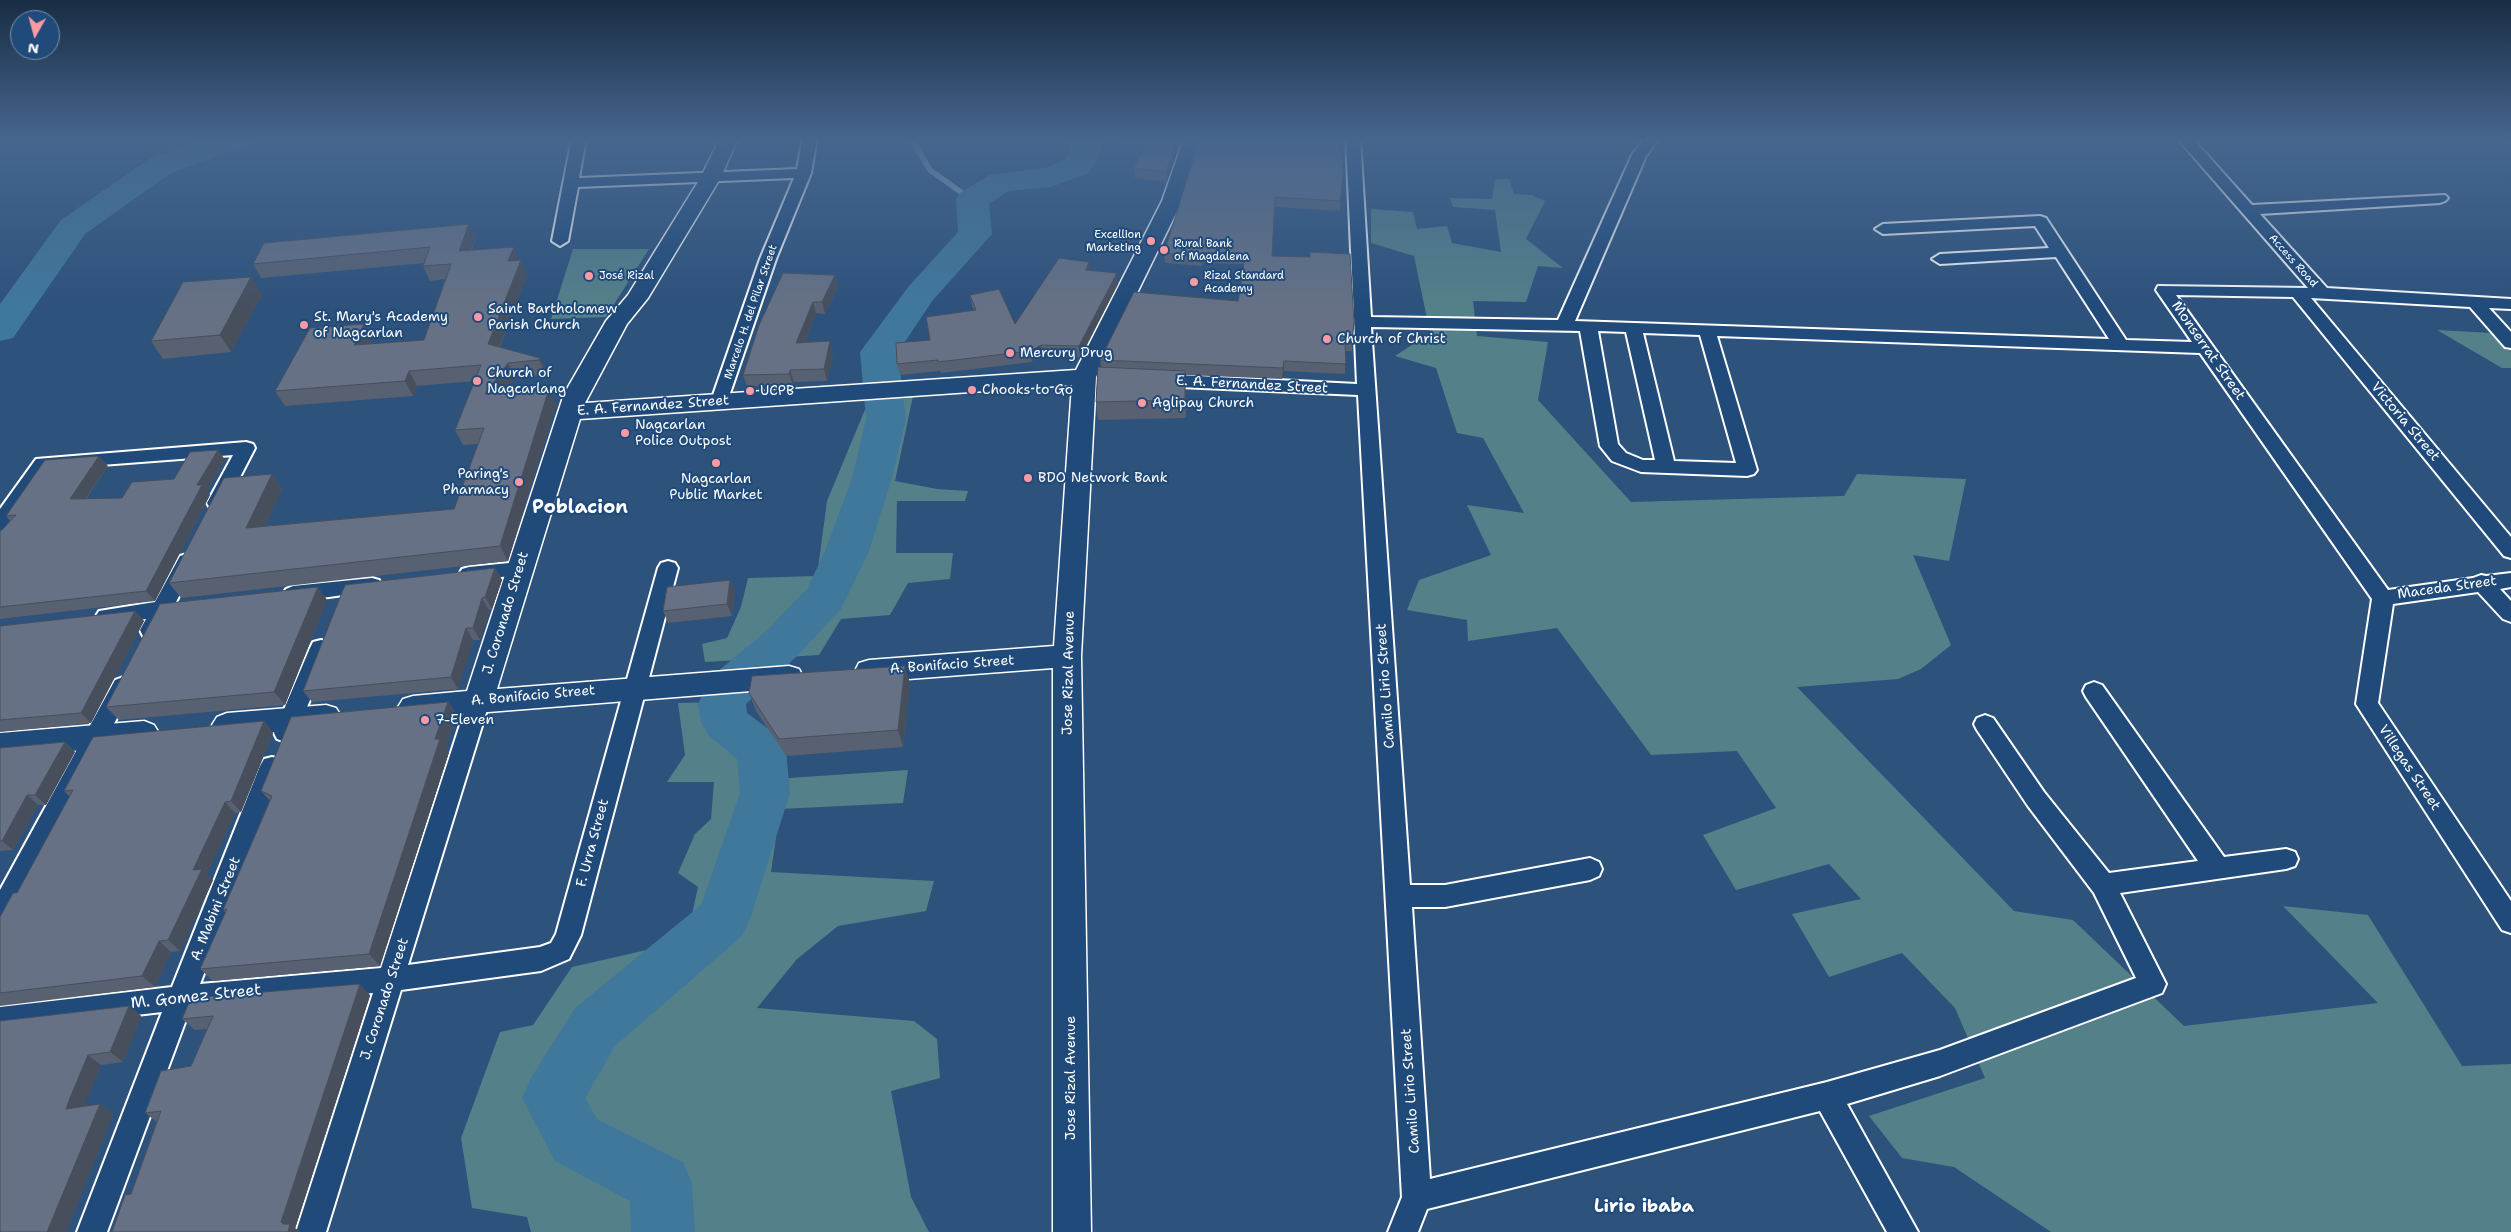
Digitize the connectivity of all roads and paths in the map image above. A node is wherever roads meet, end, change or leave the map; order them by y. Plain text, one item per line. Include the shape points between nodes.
1 (567, 195) edge
2 (700, 195) edge
3 (795, 195) edge
4 (1174, 195) edge
5 (1355, 195) edge
6 (1621, 195) edge
7 (2235, 195) edge
8 (2440, 198) dead end
9 (2248, 210) junction
10 (1883, 229) dead end
11 (560, 241) dead end
12 (2061, 252) junction
13 (1940, 259) dead end
14 (2298, 293) junction
15 (2322, 293) junction
16 (2475, 302) junction
17 (2511, 304) edge
18 (1364, 322) junction
19 (1565, 325) junction
20 (1588, 326) junction
21 (1633, 327) junction
22 (1707, 330) junction
23 (2511, 343) edge
24 (2121, 345) junction
25 (2205, 348) junction
26 (1094, 377) junction
27 (1143, 380) edge
28 (1366, 390) junction
29 (720, 401) junction
30 (569, 412) junction
31 (1666, 467) junction
32 (0, 524) edge
33 (2511, 550) edge
34 (519, 568) junction
35 (668, 568) dead end
36 (451, 576) edge
37 (2511, 580) edge
38 (2482, 582) junction
39 (394, 583) edge
40 (345, 588) junction
41 (278, 596) edge
42 (2383, 598) junction
43 (190, 606) edge
44 (161, 610) junction
45 (2511, 614) edge
46 (85, 618) edge
47 (144, 644) edge
48 (1067, 656) junction
49 (131, 669) edge
50 (844, 673) edge
51 (816, 675) edge
52 (635, 688) junction
53 (2094, 691) dead end
54 (479, 700) junction
55 (390, 709) edge
56 (350, 714) edge
57 (291, 720) junction
58 (1985, 724) dead end
59 (204, 727) edge
60 (175, 730) edge
61 (97, 737) junction
62 (0, 745) edge
63 (2286, 859) dead end
64 (1590, 869) dead end
65 (2218, 869) junction
66 (2103, 885) junction
67 (1399, 896) junction
68 (0, 914) edge
69 (2511, 922) edge
70 (392, 979) junction
71 (181, 998) junction
72 (0, 1019) edge
73 (1827, 1096) junction
74 (1418, 1197) junction
75 (92, 1232) edge
76 (311, 1232) edge
77 (1072, 1232) edge
78 (1403, 1232) edge
79 (1903, 1232) edge

1 - 11 street
2 - 30 main road, J. Coronado Street via 637,298 617,321 583,379
3 - 29 street, Marcelo H. del Pilar Street via 768,259
4 - 26 main road, Jose Rizal Avenue
5 - 18 street, Camilo Lirio Street
6 - 19 street
7 - 9 street, Access Road
8 - 9 street
9 - 15 street, Access Road
10 - 12 street via 2040,221
12 - 13 street
12 - 24 street
14 - 15 street, Monserrat Street
14 - 25 street, Monserrat Street via 2164,290
14 - 33 street, Victoria Street
15 - 16 street, Monserrat Street
16 - 17 street, Monserrat Street
16 - 23 street
18 - 19 street
18 - 28 street, Camilo Lirio Street
19 - 20 street
20 - 21 street
20 - 31 street via 1609,446 1620,457 1641,466
21 - 22 street
21 - 31 street
22 - 24 street
22 - 31 street via 1747,470
24 - 25 street
25 - 42 street, Monserrat Street
26 - 29 main road, E. A. Fernandez Street
26 - 48 main road, Jose Rizal Avenue
27 - 28 street, E. A. Fernandez Street
28 - 67 street, Camilo Lirio Street
29 - 30 main road, E. A. Fernandez Street
30 - 34 main road, J. Coronado Street
32 - 44 street via 43,463 246,448
34 - 36 street
34 - 54 main road, J. Coronado Street
35 - 52 street, F. Urra Street
37 - 38 street, Maceda Street
38 - 42 street, Maceda Street
38 - 45 street
39 - 40 street
40 - 41 street
40 - 57 street, A. Mabini Street
42 - 69 street, Villegas Street via 2366,704
43 - 44 street
44 - 46 street
44 - 47 street
48 - 50 main road, A. Bonifacio Street
48 - 77 main road, Jose Rizal Avenue
49 - 61 street
51 - 52 main road, A. Bonifacio Street
52 - 54 main road, A. Bonifacio Street
52 - 70 street, F. Urra Street via 568,935 560,951 542,959
53 - 65 street
54 - 55 main road, A. Bonifacio Street
54 - 70 street, J. Coronado Street
56 - 57 main road
57 - 59 main road
57 - 71 street, A. Mabini Street
58 - 66 street via 2036,799
60 - 61 main road
61 - 62 main road
61 - 68 street
63 - 65 street
64 - 67 street via 1445,896
65 - 66 street
66 - 73 street via 2153,984 1940,1063
67 - 74 street, Camilo Lirio Street
70 - 71 street, M. Gomez Street
70 - 76 street, J. Coronado Street
71 - 72 street, M. Gomez Street
71 - 75 street, A. Mabini Street
73 - 74 street
73 - 79 street
74 - 78 street, Camilo Lirio Street

